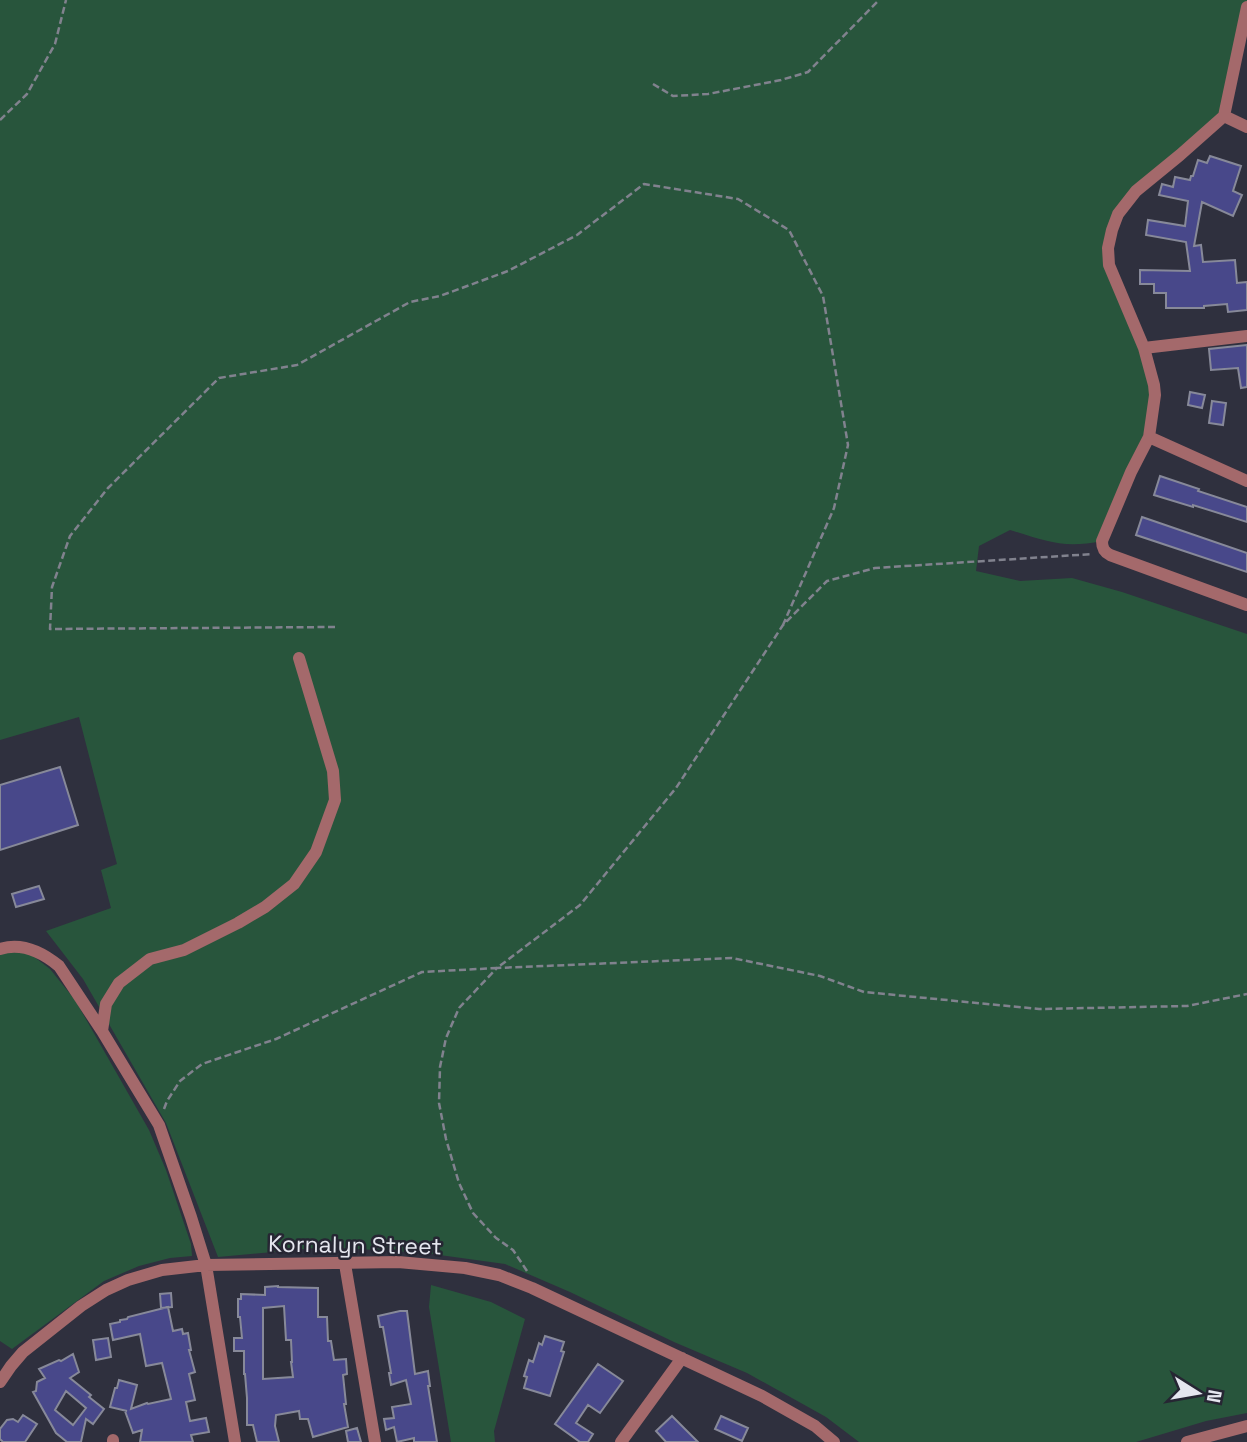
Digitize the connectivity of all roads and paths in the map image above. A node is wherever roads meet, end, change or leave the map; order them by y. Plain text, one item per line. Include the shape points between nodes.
1 (66, 0) edge
2 (879, 0) edge
3 (1247, 8) edge
4 (653, 83) dead end
5 (1224, 116) junction
6 (0, 120) edge
7 (1247, 127) edge
8 (1247, 335) edge
9 (1144, 348) junction
10 (1149, 437) junction
11 (1247, 481) edge
12 (1105, 551) junction
13 (1247, 605) edge
14 (783, 625) junction
15 (335, 627) dead end
16 (299, 658) dead end
17 (0, 949) edge
18 (497, 968) junction
19 (1247, 994) edge
20 (103, 1031) junction
21 (159, 1125) junction
22 (345, 1264) junction
23 (206, 1265) junction
24 (532, 1288) junction
25 (682, 1358) junction
26 (0, 1382) edge
27 (1247, 1426) edge
28 (235, 1442) edge
29 (375, 1442) edge
30 (621, 1442) edge
31 (834, 1442) edge
32 (1187, 1442) edge

1 - 6 path via 55,44 27,94
2 - 4 path via 808,72 708,94 673,96
3 - 5 street
5 - 7 street
5 - 9 street via 1136,191 1112,230 1109,265
8 - 9 street
9 - 10 street via 1155,395
10 - 11 street
10 - 12 street via 1102,541
12 - 13 street
12 - 14 path via 875,568 827,581
14 - 15 path via 834,508 848,445 823,296 789,230 738,199 644,184 576,235 508,271 410,302 297,365 219,378 108,488 70,536 52,587 50,629
14 - 18 path via 676,788 580,905
16 - 20 street via 333,771 335,800 316,852 294,884 265,907 184,950 150,959 119,983 106,1004
17 - 20 street via 20,946 50,958
18 - 19 path via 732,958 820,976 864,992 1039,1009 1187,1006
18 - 21 path via 422,972 276,1039 202,1064 180,1081
18 - 24 path via 459,1009 446,1038 439,1103 459,1183 473,1213 513,1250
20 - 21 street
21 - 23 street
22 - 23 street, Kornalyn Street
22 - 24 street, Kornalyn Street via 398,1262 465,1268
22 - 29 street
23 - 26 street, Kornalyn Street via 162,1270 106,1290 23,1352
23 - 28 street
24 - 25 street, Kornalyn Street
25 - 30 street
25 - 31 street, Kornalyn Street via 762,1396
27 - 32 street

